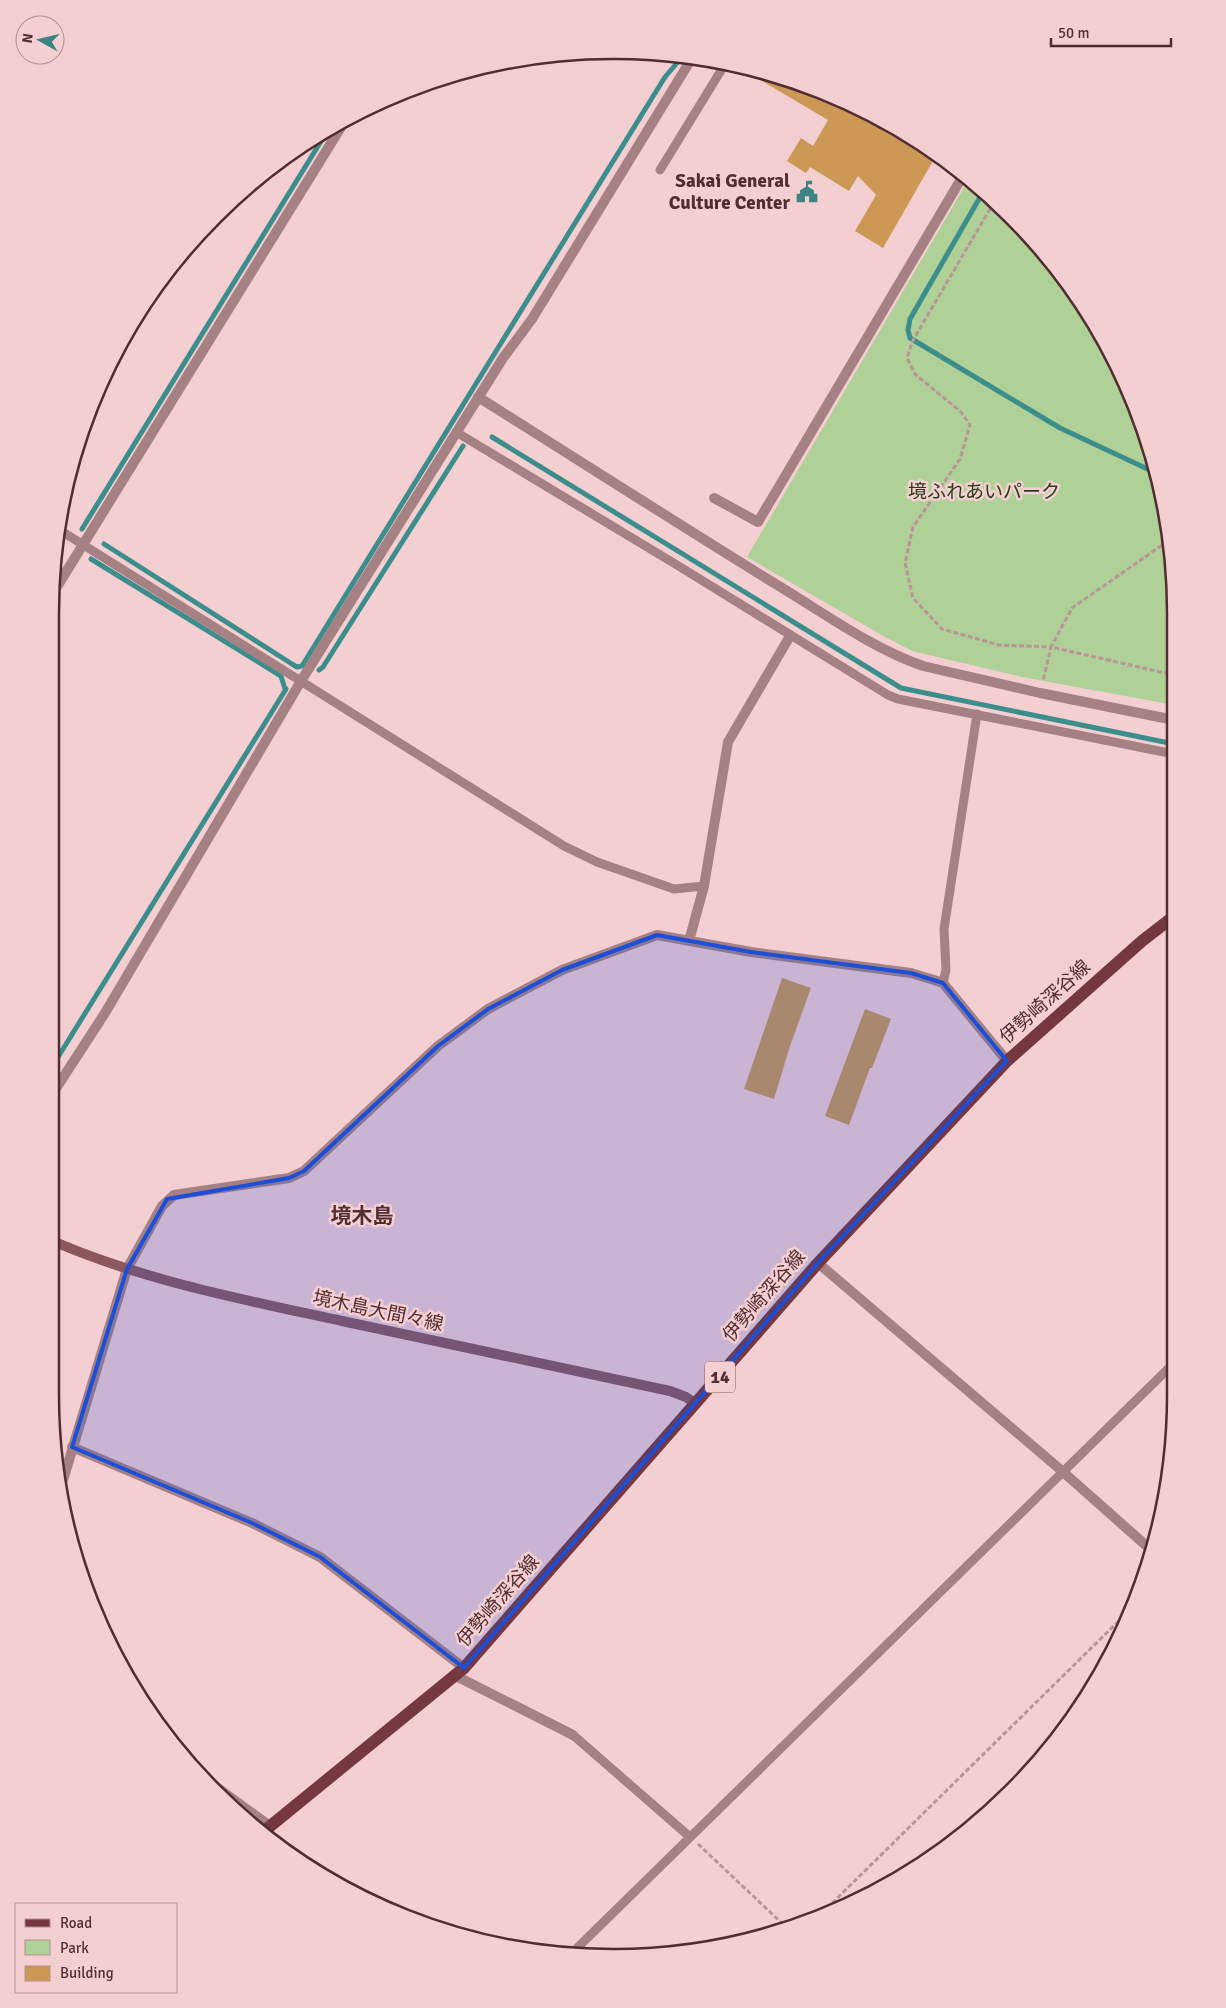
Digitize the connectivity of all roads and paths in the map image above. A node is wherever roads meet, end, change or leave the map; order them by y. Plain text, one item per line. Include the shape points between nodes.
1 (689, 64) edge
2 (720, 69) edge
3 (338, 132) edge
4 (660, 170) dead end
5 (960, 181) edge
6 (991, 208) edge
7 (478, 397) junction
8 (456, 432) junction
9 (714, 498) dead end
10 (64, 533) edge
11 (83, 544) junction
12 (1163, 544) edge
13 (60, 582) edge
14 (790, 636) junction
15 (1051, 647) junction
16 (1167, 673) edge
17 (301, 681) junction
18 (1043, 681) dead end
19 (977, 714) junction
20 (1167, 719) edge
21 (1167, 753) edge
22 (704, 886) junction
23 (1167, 922) edge
24 (689, 941) junction
25 (943, 983) junction
26 (1007, 1061) junction
27 (59, 1084) edge
28 (59, 1244) edge
29 (818, 1263) junction
30 (127, 1269) junction
31 (1167, 1370) edge
32 (696, 1404) junction
33 (72, 1447) junction
34 (1062, 1471) junction
35 (64, 1475) edge
36 (1146, 1545) edge
37 (1119, 1621) edge
38 (460, 1672) junction
39 (573, 1735) joint
40 (268, 1828) edge
41 (690, 1837) junction
42 (831, 1904) edge
43 (781, 1923) edge
44 (577, 1948) edge

1 - 7 street via 532,319
2 - 4 lane
3 - 11 street
5 - 9 street via 758,522
6 - 15 path via 912,342 907,358 915,374 961,412 970,425 960,459 913,527 905,563 913,598 942,629 999,644
7 - 8 street
7 - 20 street via 694,534 907,661
8 - 14 lane
8 - 17 street
10 - 11 lane
11 - 13 street
11 - 17 lane
12 - 15 path via 1072,608
14 - 19 lane via 888,695
14 - 22 street via 728,742
15 - 16 path
15 - 18 path
17 - 22 lane via 535,828 597,862 674,889
17 - 27 street via 106,1013
19 - 21 lane
19 - 25 lane via 944,929 946,970
22 - 24 street
23 - 26 main road, 伊勢崎深谷線 / 14
24 - 25 street via 911,973
24 - 30 street via 657,935 562,970 488,1009 438,1046 304,1171 289,1178 174,1195 167,1199
25 - 26 street
26 - 29 main road, 伊勢崎深谷線 / 14
28 - 30 main road, 境木島大間々線
29 - 32 main road, 伊勢崎深谷線 / 14
29 - 34 street
30 - 32 main road, 境木島大間々線 via 269,1305 670,1391
30 - 33 street
31 - 34 lane
32 - 38 main road, 伊勢崎深谷線 / 14
33 - 35 street
33 - 38 street via 252,1523 320,1557
34 - 36 street
34 - 41 lane
37 - 42 path
38 - 39 street
38 - 40 main road, 伊勢崎深谷線 / 14
39 - 41 lane
41 - 43 path
41 - 44 lane

